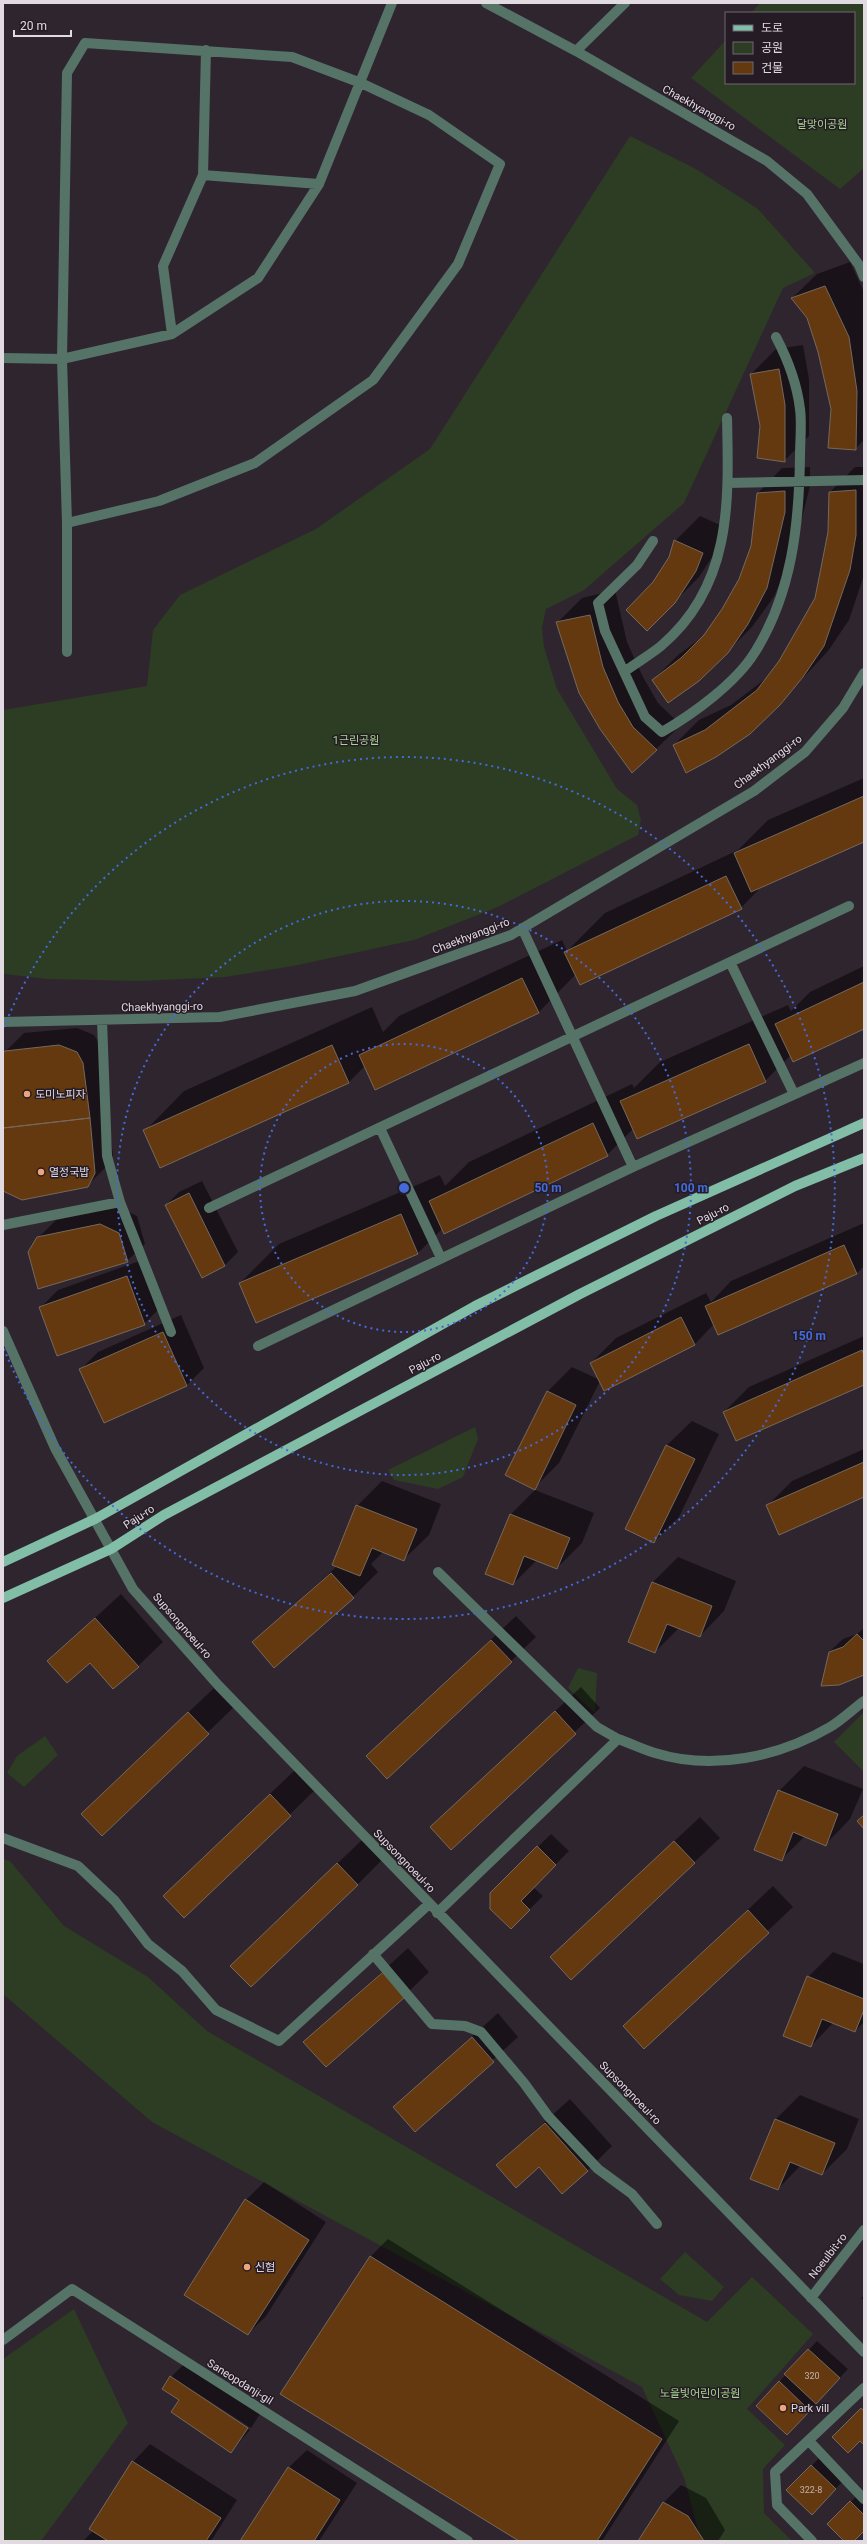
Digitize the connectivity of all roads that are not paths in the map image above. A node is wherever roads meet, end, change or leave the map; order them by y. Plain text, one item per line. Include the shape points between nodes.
1 (392, 3) edge
2 (486, 3) edge
3 (625, 3) edge
4 (206, 50) junction
5 (576, 51) junction
6 (361, 83) junction
7 (203, 174) junction
8 (319, 184) junction
9 (864, 277) edge
10 (172, 334) junction
11 (776, 337) dead end
12 (3, 358) edge
13 (62, 359) junction
14 (727, 418) dead end
15 (864, 480) edge
16 (800, 482) junction
17 (728, 483) junction
18 (67, 523) junction
19 (653, 541) dead end
20 (67, 652) dead end
21 (624, 672) junction
22 (864, 673) edge
23 (849, 906) dead end
24 (522, 928) junction
25 (730, 962) junction
26 (102, 1020) junction
27 (3, 1022) edge
28 (572, 1035) junction
29 (864, 1063) edge
30 (794, 1094) junction
31 (864, 1123) edge
32 (380, 1128) junction
33 (864, 1158) edge
34 (633, 1167) junction
35 (120, 1202) junction
36 (209, 1208) dead end
37 (3, 1225) edge
38 (441, 1258) junction
39 (3, 1331) edge
40 (171, 1332) dead end
41 (258, 1346) dead end
42 (96, 1519) junction
43 (111, 1550) junction
44 (3, 1562) edge
45 (438, 1572) dead end
46 (3, 1598) edge
47 (864, 1701) edge
48 (618, 1739) junction
49 (3, 1838) edge
50 (429, 1904) junction
51 (437, 1912) junction
52 (373, 1954) junction
53 (657, 2224) dead end
54 (864, 2231) edge
55 (811, 2298) junction
56 (3, 2340) edge
57 (864, 2352) edge
58 (864, 2388) edge
59 (808, 2441) junction
60 (864, 2499) edge
61 (468, 2541) edge
62 (812, 2541) edge

1 - 6 street
2 - 5 street, Chaekhyanggi-ro
3 - 5 street
4 - 6 street via 292,57
4 - 7 street
4 - 13 street via 85,43 67,73
5 - 9 street, Chaekhyanggi-ro via 767,161 807,194 859,265
6 - 8 street
6 - 18 street via 429,115 500,164 458,264 373,380 255,463 159,501
7 - 8 street
7 - 10 street via 163,266
8 - 10 street via 258,278
10 - 13 street
11 - 16 street via 786,357 800,408
12 - 13 street
13 - 18 street
14 - 17 street
15 - 16 street
16 - 17 street
16 - 21 street via 797,537 781,603 755,653 722,688 686,718 662,732 645,716
17 - 21 street via 722,539 710,582 693,612 662,645
18 - 20 street
19 - 21 street via 637,565 598,603 605,631
22 - 24 street, Chaekhyanggi-ro via 843,708 806,752 754,790
23 - 25 street
24 - 26 street, Chaekhyanggi-ro via 510,935 355,991 220,1017
24 - 28 street
25 - 28 street
25 - 30 street
26 - 27 street, Chaekhyanggi-ro
26 - 35 street via 107,1156
28 - 32 street
28 - 34 street
29 - 30 street
30 - 34 street
31 - 42 main road, Paju-ro via 656,1216 475,1306
32 - 36 street
32 - 38 street
33 - 43 main road, Paju-ro via 795,1186 580,1294 164,1515
34 - 38 street
35 - 37 street
35 - 40 street
38 - 41 street
39 - 42 street, Supsongnoeul-ro via 55,1448
42 - 43 street, Supsongnoeul-ro
42 - 44 main road, Paju-ro
43 - 46 main road, Paju-ro
43 - 50 street, Supsongnoeul-ro via 133,1589 218,1685
45 - 48 street via 597,1727
47 - 48 street via 831,1726 792,1746 753,1757 727,1761 696,1760 656,1753
48 - 51 street
49 - 52 street via 78,1866 116,1901 148,1944 182,1971 216,2010 279,2041
50 - 51 street, Supsongnoeul-ro
50 - 52 street
51 - 55 street, Supsongnoeul-ro
52 - 53 street via 432,2024 465,2026 481,2032 548,2116 598,2169 632,2194
54 - 55 street, Noeulbit-ro
55 - 57 street, Supsongnoeul-ro
56 - 61 street, Saneopdanji-gil via 72,2289
58 - 59 street
59 - 60 street
59 - 62 street via 775,2472 777,2505

